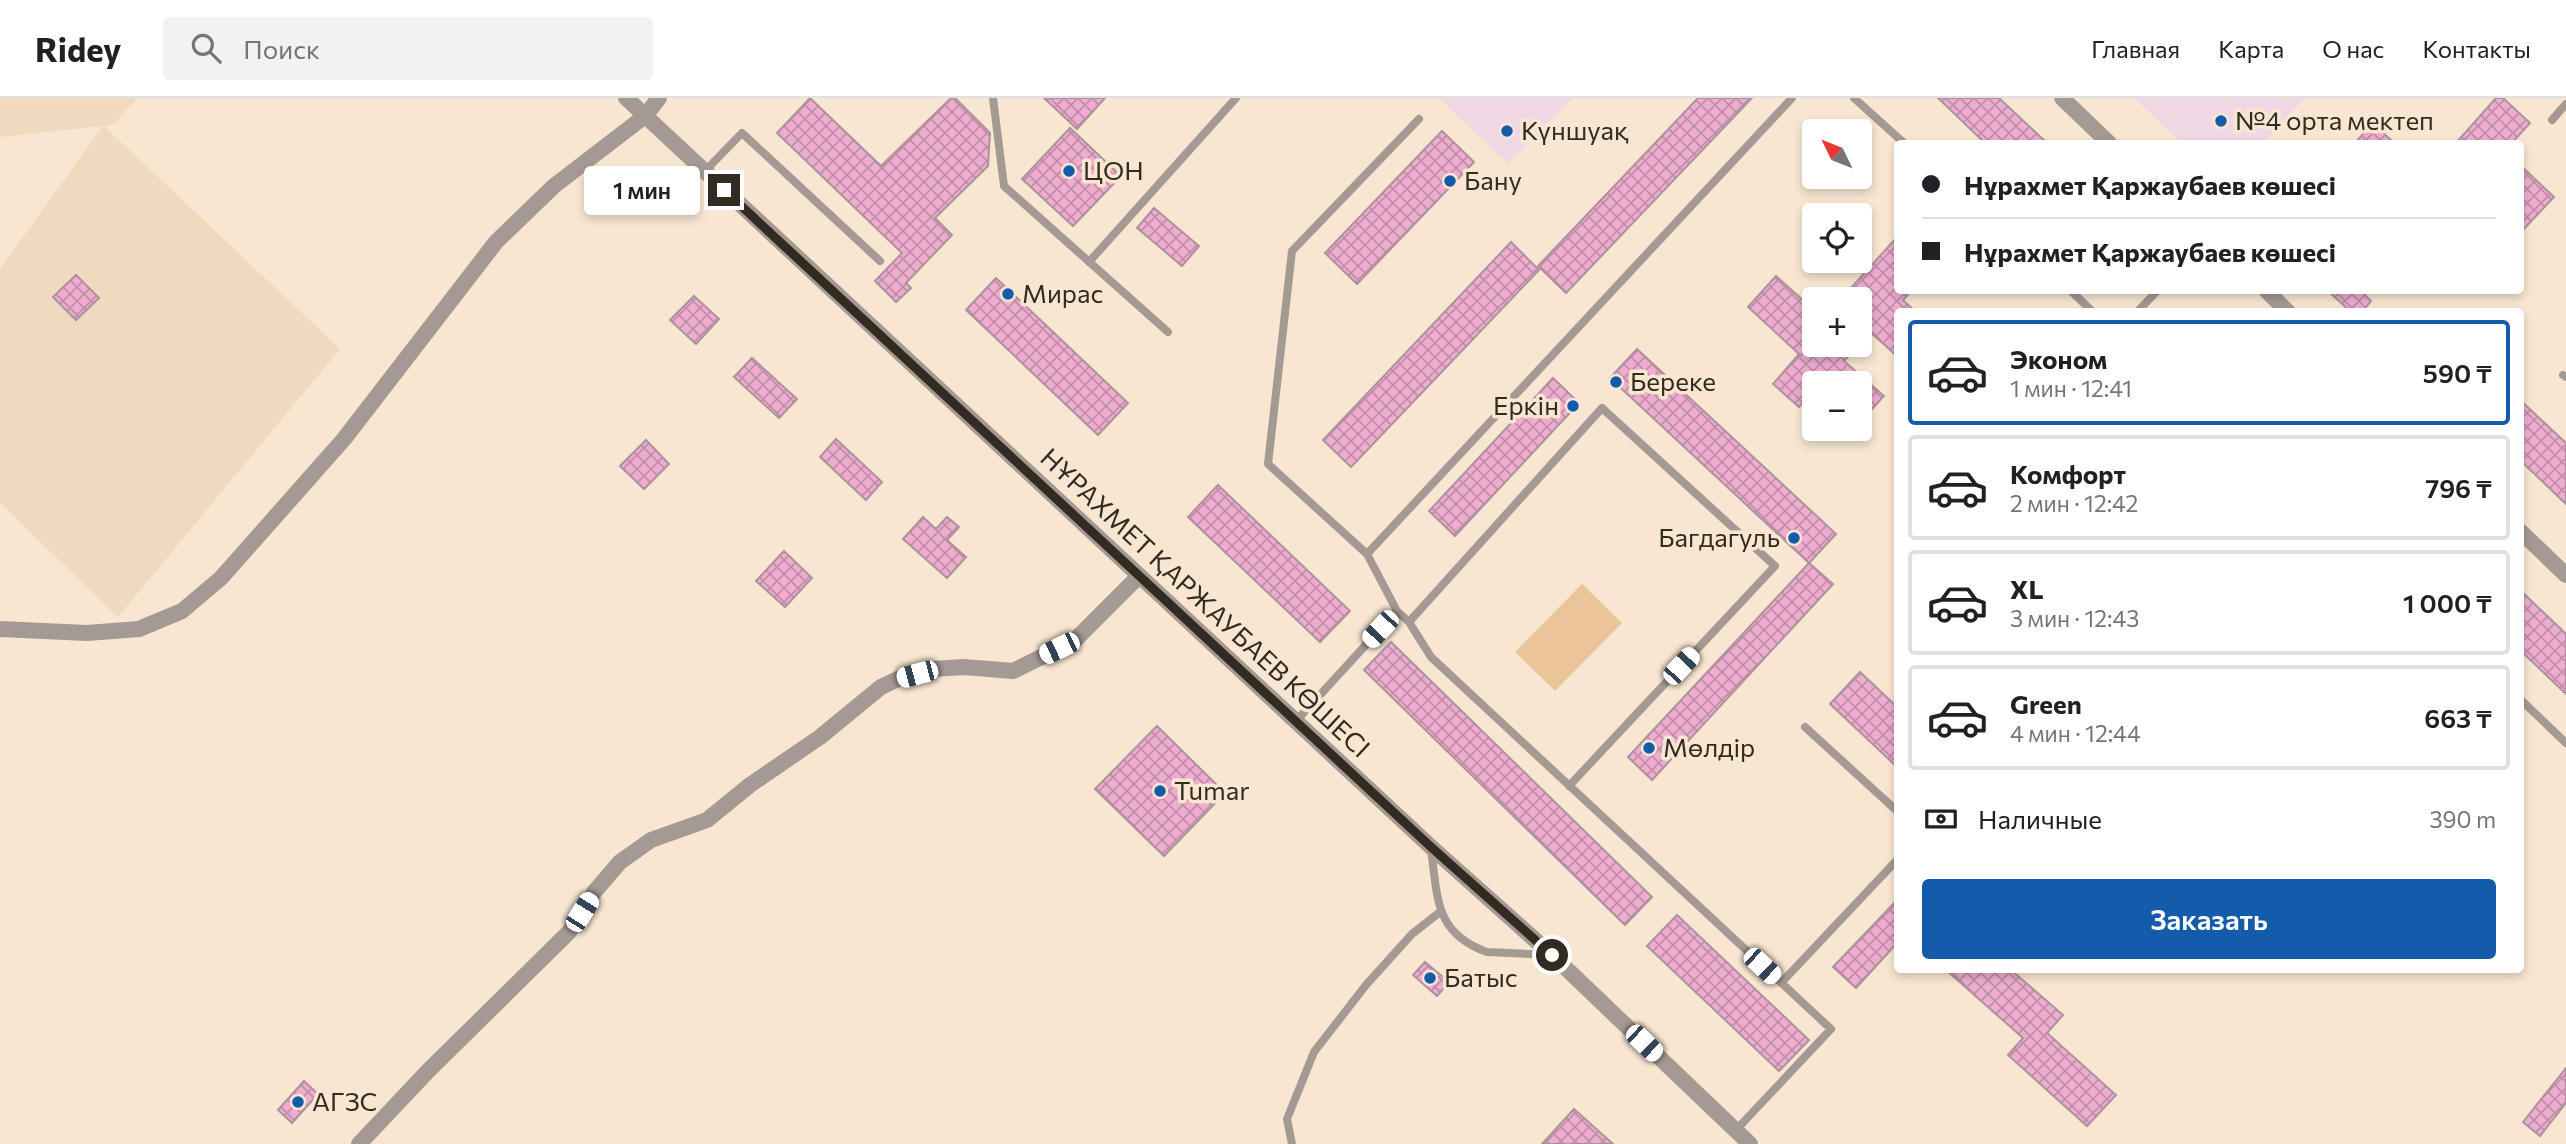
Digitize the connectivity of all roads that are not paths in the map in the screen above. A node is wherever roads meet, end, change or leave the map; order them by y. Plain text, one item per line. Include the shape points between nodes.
1 (626, 98) edge
2 (659, 98) edge
3 (993, 98) edge
4 (1236, 98) edge
5 (1793, 98) edge
6 (1854, 98) edge
7 (2062, 98) edge
8 (2566, 104) edge
9 (645, 116) junction
10 (1419, 119) dead end
11 (2552, 120) dead end
12 (1901, 140) edge
13 (2106, 140) edge
14 (704, 172) junction
15 (880, 261) dead end
16 (1089, 262) junction
17 (2074, 294) edge
18 (2154, 294) edge
19 (2270, 294) edge
20 (2089, 308) edge
21 (2141, 308) edge
22 (2284, 308) edge
23 (1168, 332) dead end
24 (2524, 535) edge
25 (1367, 554) junction
26 (2566, 575) edge
27 (1139, 576) junction
28 (1397, 611) junction
29 (1409, 622) junction
30 (0, 629) edge
31 (2524, 703) edge
32 (1296, 721) junction
33 (1805, 727) dead end
34 (2566, 743) edge
35 (1569, 786) junction
36 (1894, 808) edge
37 (1431, 847) junction
38 (1894, 863) edge
39 (1440, 912) junction
40 (1552, 955) junction
41 (1781, 983) junction
42 (1735, 1130) junction
43 (359, 1144) edge
44 (1292, 1144) edge
45 (1750, 1144) edge

1 - 9 street, НҰРАХМЕТ ҚАРЖАУБАЕВ КӨШЕСІ
2 - 9 street
3 - 16 lane via 1004,186
4 - 16 lane
5 - 25 lane
6 - 12 lane
7 - 13 street
8 - 11 lane
9 - 14 street, НҰРАХМЕТ ҚАРЖАУБАЕВ КӨШЕСІ
9 - 30 street via 554,186 496,242 344,439 221,578 182,611 139,629 87,633
10 - 25 lane via 1293,251 1268,464
14 - 15 lane via 741,133
14 - 27 street, НҰРАХМЕТ ҚАРЖАУБАЕВ КӨШЕСІ
16 - 23 lane
17 - 20 lane
18 - 21 lane
19 - 22 street
24 - 26 street
25 - 28 lane
27 - 32 street, НҰРАХМЕТ ҚАРЖАУБАЕВ КӨШЕСІ
27 - 43 street via 1074,641 1013,671 964,667 900,678 881,687 707,820 651,839 620,863 594,891 569,932
28 - 29 lane
28 - 32 lane
29 - 35 lane via 1431,657
29 - 35 lane via 1602,408 1775,566
31 - 34 lane
32 - 37 street, НҰРАХМЕТ ҚАРЖАУБАЕВ КӨШЕСІ
33 - 36 lane
35 - 41 lane
37 - 39 lane
37 - 40 street, НҰРАХМЕТ ҚАРЖАУБАЕВ КӨШЕСІ
38 - 41 lane
39 - 40 lane via 1445,923 1477,949
39 - 44 lane via 1412,934 1375,975 1314,1052 1287,1119
40 - 42 street, НҰРАХМЕТ ҚАРЖАУБАЕВ КӨШЕСІ
41 - 42 lane via 1831,1029
42 - 45 street, НҰРАХМЕТ ҚАРЖАУБАЕВ КӨШЕСІ

